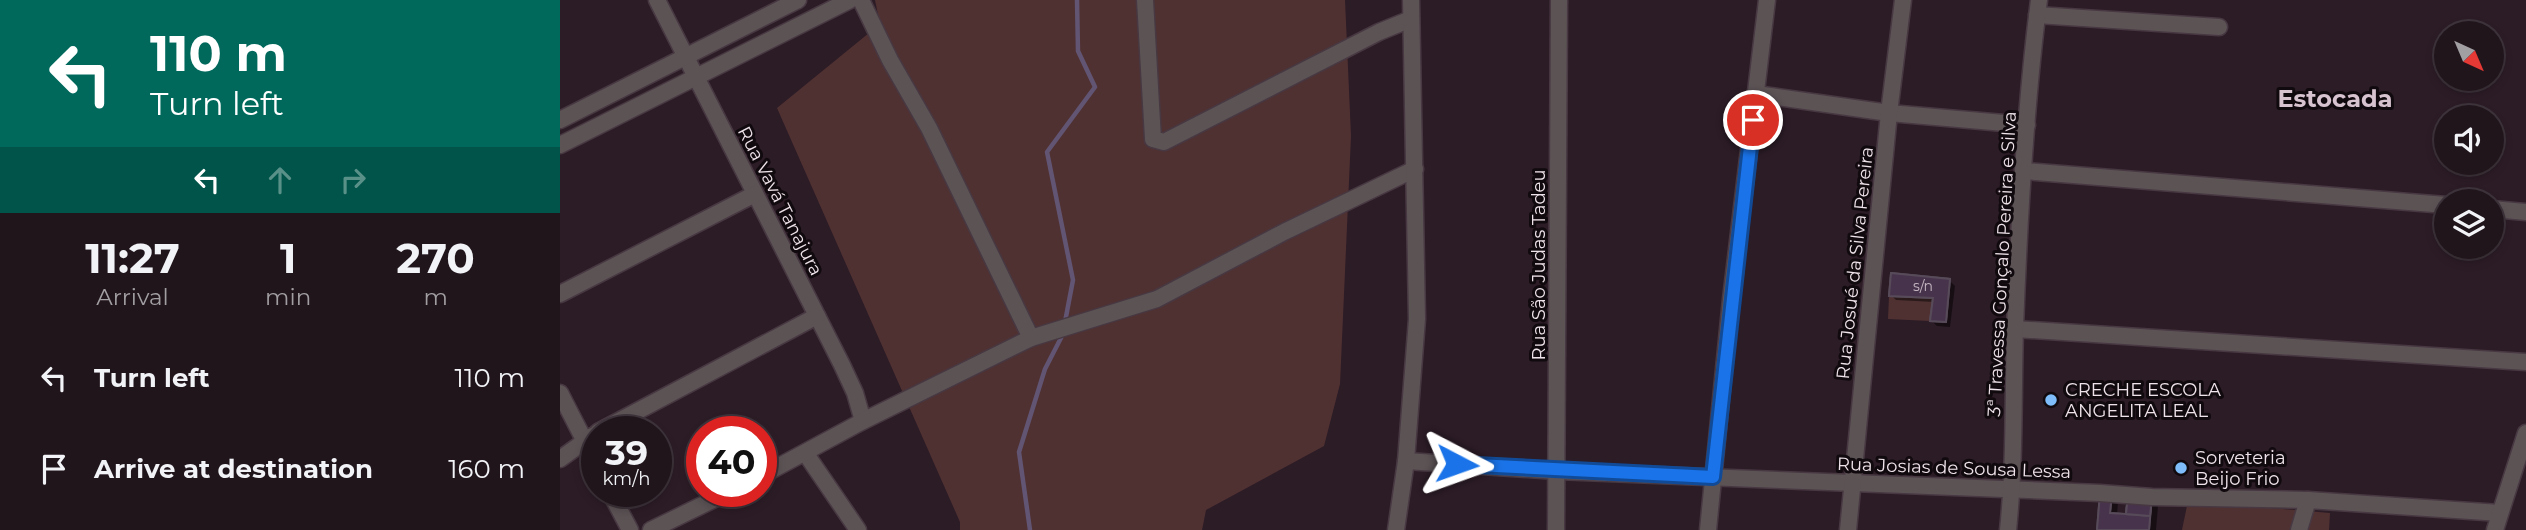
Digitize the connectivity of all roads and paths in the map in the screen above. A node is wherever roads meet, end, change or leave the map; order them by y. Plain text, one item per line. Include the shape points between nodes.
1 (657, 0) edge
2 (798, 0) edge
3 (850, 0) edge
4 (861, 0) edge
5 (1145, 0) edge
6 (1411, 0) edge
7 (1559, 0) edge
8 (1768, 0) edge
9 (1903, 0) edge
10 (2038, 7) edge
11 (1411, 19) junction
12 (2219, 27) dead end
13 (686, 56) junction
14 (696, 76) junction
15 (1756, 94) junction
16 (597, 101) junction
17 (1889, 113) junction
18 (560, 120) edge
19 (607, 122) junction
20 (2027, 125) junction
21 (560, 145) edge
22 (1415, 169) junction
23 (2024, 171) junction
24 (755, 194) junction
25 (2434, 204) edge
26 (2504, 210) edge
27 (2526, 212) edge
28 (560, 294) edge
29 (817, 316) junction
30 (2015, 329) junction
31 (1031, 338) junction
32 (2526, 362) edge
33 (560, 393) edge
34 (629, 416) edge
35 (581, 420) edge
36 (863, 421) junction
37 (2526, 433) edge
38 (581, 444) edge
39 (806, 454) junction
40 (560, 459) edge
41 (1406, 461) junction
42 (777, 468) edge
43 (1557, 471) junction
44 (1713, 477) junction
45 (1853, 484) junction
46 (2012, 491) junction
47 (2308, 500) junction
48 (618, 507) edge
49 (698, 507) edge
50 (2500, 513) junction
51 (630, 530) edge
52 (651, 530) edge
53 (858, 530) edge
54 (1396, 530) edge
55 (1556, 530) edge
56 (1708, 530) edge
57 (1848, 530) edge
58 (2008, 530) edge
59 (2300, 530) edge
60 (2495, 530) edge

1 - 13 street, Rua Vavá Tanajura
2 - 13 street
3 - 14 street
4 - 31 street
5 - 11 street via 1153,139 1164,142
6 - 11 street
7 - 43 street, Rua São Judas Tadeu
8 - 15 street
9 - 17 street, Rua Josué da Silva Pereira
10 - 12 street
10 - 20 street, 3ª Travessa Gonçalo Pereira e Silva
11 - 22 street
13 - 14 street, Rua Vavá Tanajura
13 - 16 street
14 - 19 street
14 - 24 street, Rua Vavá Tanajura
15 - 17 street
15 - 44 street
16 - 18 street
16 - 19 street
17 - 20 street
17 - 45 street, Rua Josué da Silva Pereira
19 - 21 street
20 - 23 street, 3ª Travessa Gonçalo Pereira e Silva
22 - 31 street via 1157,299
22 - 41 street via 1417,319
23 - 25 street
23 - 30 street, 3ª Travessa Gonçalo Pereira e Silva
24 - 28 street
24 - 29 street, Rua Vavá Tanajura
26 - 27 street
29 - 34 street
29 - 36 street, Rua Vavá Tanajura via 855,393
30 - 32 street
30 - 46 street, 3ª Travessa Gonçalo Pereira e Silva
31 - 36 street
33 - 35 street
36 - 39 street
37 - 50 street
38 - 40 street
39 - 42 street
39 - 53 street
41 - 43 street, Rua Josias de Sousa Lessa
41 - 54 street
43 - 44 street, Rua Josias de Sousa Lessa
43 - 55 street, Rua São Judas Tadeu
44 - 45 street, Rua Josias de Sousa Lessa
44 - 56 street
45 - 46 street, Rua Josias de Sousa Lessa
45 - 57 street, Rua Josué da Silva Pereira
46 - 47 street, Rua Josias de Sousa Lessa
46 - 58 street, 3ª Travessa Gonçalo Pereira e Silva
47 - 50 street, Rua Josias de Sousa Lessa
47 - 59 street
48 - 51 street
49 - 52 street
50 - 60 street

